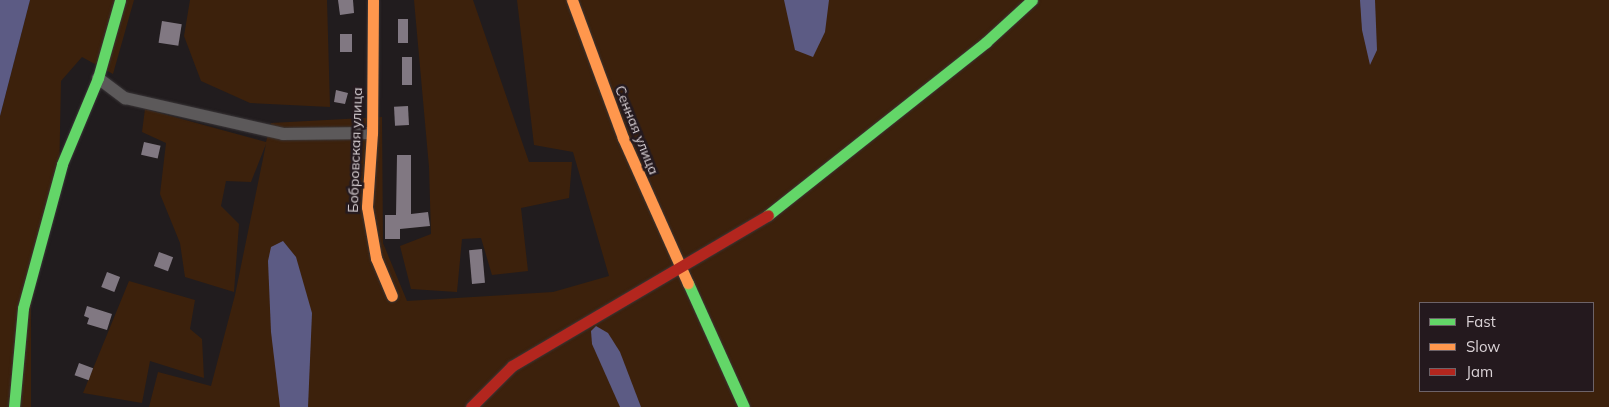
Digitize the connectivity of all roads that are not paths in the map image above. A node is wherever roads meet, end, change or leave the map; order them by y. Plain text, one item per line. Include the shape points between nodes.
1 (120, 0) edge
2 (373, 0) edge
3 (572, 0) edge
4 (1032, 0) edge
5 (98, 78) junction
6 (372, 133) junction
7 (680, 268) junction
8 (392, 296) dead end
9 (14, 407) edge
10 (471, 407) edge
11 (744, 407) edge

1 - 5 street
2 - 6 street, Бобровская улица
3 - 7 street, Сенная улица via 623,138
4 - 7 street via 814,181 764,218
5 - 6 street via 125,98 283,134
5 - 9 street via 62,164 23,308
6 - 8 street, Бобровская улица via 367,207 369,230 376,258
7 - 10 street via 616,302 512,366
7 - 11 street, Сенная улица

